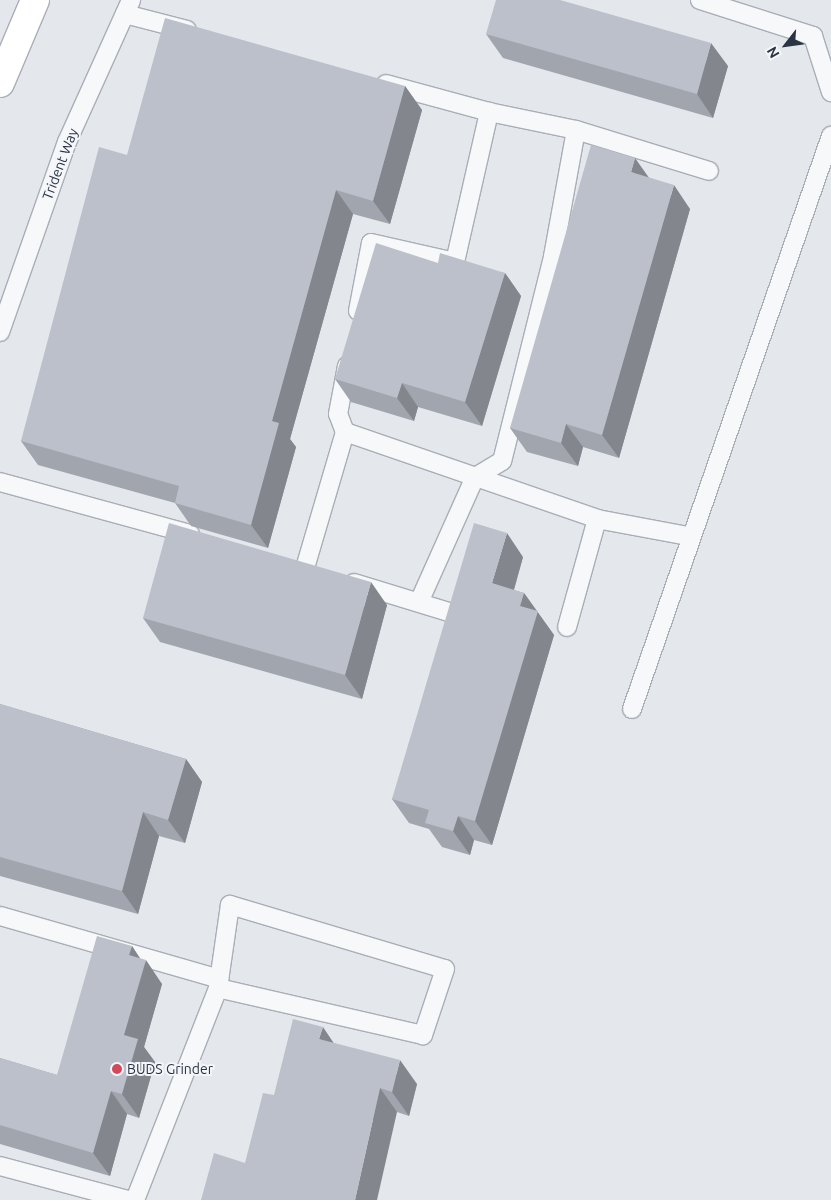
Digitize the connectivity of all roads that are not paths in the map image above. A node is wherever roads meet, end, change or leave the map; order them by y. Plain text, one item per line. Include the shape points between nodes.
1 (35, 0) edge
2 (700, 0) edge
3 (128, 7) edge
4 (201, 34) edge
5 (364, 78) edge
6 (0, 83) edge
7 (831, 92) edge
8 (489, 112) junction
9 (576, 130) junction
10 (831, 136) edge
11 (709, 171) dead end
12 (354, 329) edge
13 (0, 332) edge
14 (351, 348) edge
15 (345, 432) junction
16 (475, 477) junction
17 (0, 482) edge
18 (597, 519) junction
19 (688, 536) junction
20 (204, 538) edge
21 (286, 563) edge
22 (305, 568) junction
23 (419, 602) junction
24 (450, 612) edge
25 (567, 627) dead end
26 (632, 709) dead end
27 (0, 916) edge
28 (218, 983) junction
29 (0, 1166) edge
30 (128, 1200) edge
31 (135, 1200) edge

1 - 6 highway
2 - 7 lane via 813,36
3 - 4 lane
3 - 13 lane, Trident Way via 67,142
5 - 8 lane
8 - 9 lane
8 - 12 lane via 454,262 371,243
9 - 11 lane
9 - 16 lane via 553,258 502,461
10 - 19 lane
14 - 15 lane via 338,414
15 - 16 lane
15 - 22 lane
16 - 18 lane
16 - 23 lane
17 - 20 lane
18 - 19 lane
18 - 25 lane
19 - 26 lane
21 - 22 lane
22 - 23 lane
23 - 24 lane
27 - 28 lane
28 - 28 lane via 423,1035 444,969 230,905
28 - 31 lane
29 - 30 lane

